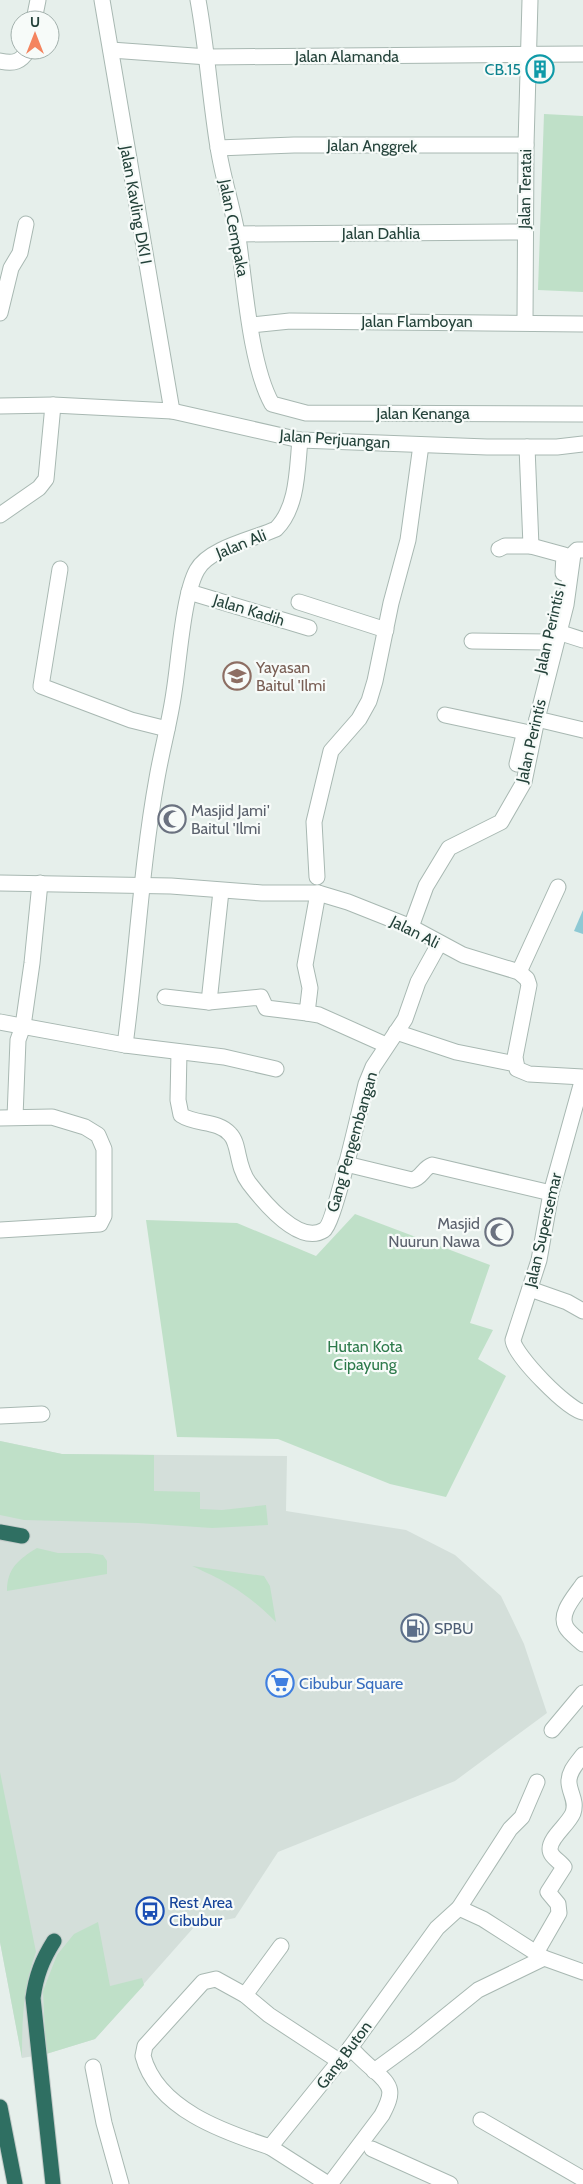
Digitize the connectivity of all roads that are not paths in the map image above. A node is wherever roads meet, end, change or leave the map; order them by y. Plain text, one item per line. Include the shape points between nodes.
1 (102, 0) edge
2 (198, 0) edge
3 (530, 0) edge
4 (111, 50) junction
5 (583, 54) edge
6 (530, 56) junction
7 (208, 57) junction
8 (21, 60) edge
9 (0, 61) edge
10 (526, 145) junction
11 (218, 148) junction
12 (26, 224) dead end
13 (525, 232) junction
14 (237, 234) junction
15 (0, 313) edge
16 (525, 322) junction
17 (583, 324) edge
18 (251, 325) junction
19 (268, 397) joint
20 (53, 405) junction
21 (0, 406) edge
22 (172, 411) junction
23 (583, 414) edge
24 (300, 440) junction
25 (583, 444) edge
26 (421, 445) junction
27 (527, 448) junction
28 (0, 516) edge
29 (531, 546) junction
30 (499, 548) dead end
31 (583, 550) edge
32 (60, 569) dead end
33 (190, 592) junction
34 (299, 602) dead end
35 (309, 628) dead end
36 (386, 630) junction
37 (553, 637) junction
38 (583, 640) edge
39 (472, 641) dead end
40 (445, 715) dead end
41 (536, 719) junction
42 (167, 729) junction
43 (583, 730) edge
44 (525, 732) junction
45 (517, 764) dead end
46 (317, 877) dead end
47 (0, 883) edge
48 (40, 883) junction
49 (142, 886) junction
50 (558, 887) dead end
51 (221, 891) junction
52 (318, 893) junction
53 (411, 926) junction
54 (439, 944) junction
55 (519, 972) junction
56 (165, 997) dead end
57 (209, 1002) junction
58 (307, 1012) junction
59 (0, 1022) edge
60 (23, 1026) junction
61 (396, 1032) junction
62 (125, 1044) junction
63 (386, 1045) junction
64 (179, 1052) junction
65 (516, 1064) junction
66 (276, 1068) dead end
67 (583, 1077) edge
68 (7, 1118) edge
69 (346, 1164) junction
70 (551, 1193) junction
71 (0, 1230) edge
72 (530, 1289) junction
73 (583, 1311) edge
74 (583, 1412) edge
75 (42, 1414) dead end
76 (0, 1416) edge
77 (0, 1532) edge
78 (22, 1536) dead end
79 (583, 1584) edge
80 (583, 1644) edge
81 (583, 1692) edge
82 (552, 1730) dead end
83 (583, 1755) edge
84 (536, 1782) dead end
85 (459, 1908) junction
86 (54, 1941) dead end
87 (281, 1946) dead end
88 (540, 1956) junction
89 (583, 1972) edge
90 (245, 1995) junction
91 (350, 2048) junction
92 (340, 2061) junction
93 (93, 2067) dead end
94 (374, 2071) junction
95 (0, 2107) edge
96 (481, 2120) dead end
97 (270, 2147) junction
98 (372, 2149) dead end
99 (583, 2179) edge
100 (15, 2184) edge
101 (53, 2184) edge
102 (121, 2184) edge
103 (329, 2184) edge
104 (450, 2184) edge

1 - 4 street, Jalan Kavling DKI I
2 - 7 street, Jalan Cempaka
3 - 6 street, Jalan Teratai
4 - 7 street, Jalan Alamanda
4 - 22 street, Jalan Kavling DKI I
5 - 6 street, Jalan Alamanda
6 - 7 street, Jalan Alamanda
6 - 10 street, Jalan Teratai
7 - 11 street, Jalan Cempaka
8 - 9 street via 12,64
10 - 11 street, Jalan Anggrek
10 - 13 street, Jalan Teratai
11 - 14 street, Jalan Cempaka
12 - 15 street
13 - 14 street, Jalan Dahlia
13 - 16 street, Jalan Teratai
14 - 18 street, Jalan Cempaka
16 - 17 street, Jalan Flamboyan
16 - 18 street, Jalan Flamboyan via 290,321
18 - 19 street, Jalan Cempaka
19 - 23 street, Jalan Kenanga via 278,407 306,412
20 - 21 street, Jalan Perjuangan
20 - 22 street, Jalan Perjuangan
20 - 28 street via 46,479 39,488
22 - 24 street, Jalan Perjuangan
24 - 26 street, Jalan Perjuangan
24 - 33 street, Jalan Ali via 290,511 283,522 270,532 214,553 197,570
25 - 27 street, Jalan Perjuangan
26 - 27 street, Jalan Perjuangan
26 - 36 street via 408,540
27 - 29 street
29 - 30 street
29 - 37 street, Jalan Perintis I via 564,555
31 - 37 street, Jalan Perintis via 573,554 566,605
32 - 42 street via 41,686 108,712
33 - 35 street, Jalan Kadih
33 - 42 street, Jalan Ali
34 - 36 street
36 - 46 street via 369,702 331,752 314,822
37 - 38 street, Jalan Perintis I
37 - 39 street
37 - 41 street, Jalan Perintis
37 - 44 street, Jalan Perintis I
40 - 44 street
41 - 43 street
41 - 53 street, Jalan Perintis via 524,782 512,804 501,822 449,848 426,886
42 - 49 street, Jalan Ali
44 - 45 street, Jalan Perintis I
47 - 48 street, Jalan Ali
48 - 49 street, Jalan Ali
48 - 60 street
49 - 51 street, Jalan Ali
49 - 62 street, Jalan Ali
50 - 55 street
51 - 52 street, Jalan Ali
51 - 57 street
52 - 53 street, Jalan Ali
52 - 58 street via 305,965 310,988
53 - 54 street, Jalan Ali
54 - 55 street, Jalan Ali via 463,956
54 - 61 street, Gang Pengembangan
55 - 65 street via 528,979 529,985
56 - 57 street
57 - 58 street via 261,997 265,1007
58 - 63 street
59 - 60 street
60 - 62 street
60 - 68 street via 18,1040
61 - 63 street, Gang Pengembangan
61 - 65 street via 456,1052
62 - 64 street
63 - 69 street, Gang Pengembangan via 366,1084
64 - 66 street
64 - 69 street, Gang Pengembangan via 178,1100 181,1115 229,1132 234,1139 240,1171 272,1210 294,1228 320,1232 328,1228
65 - 67 street via 520,1071 529,1074
67 - 70 street, Jalan Supersemar
68 - 71 street via 37,1116 61,1119 85,1127 98,1136 104,1149 104,1216 100,1224
69 - 70 street via 412,1180 432,1165
70 - 72 street, Jalan Supersemar via 539,1260
72 - 73 street
72 - 74 street, Jalan Supersemar via 513,1345 548,1385 577,1411
75 - 76 street
77 - 78 highway
79 - 80 street via 570,1602 564,1619 566,1627
81 - 82 street
83 - 88 street via 570,1773 569,1784 574,1801 570,1819 551,1843 550,1852 564,1867 548,1892 558,1904 560,1913
84 - 85 street, Gang Buton via 522,1818 510,1829
85 - 88 street via 483,1919
85 - 91 street, Gang Buton via 437,1928
86 - 101 highway via 43,1958 34,1998
87 - 90 street
88 - 89 street
88 - 94 street via 478,1990
90 - 92 street via 269,2015
90 - 97 street via 222,1980 203,1982 146,2046 143,2056 168,2096 183,2109 206,2123
91 - 92 street, Gang Buton
91 - 94 street
92 - 97 street, Gang Buton
93 - 102 street
94 - 103 street via 390,2086 388,2102 382,2115
95 - 100 highway
96 - 99 street
97 - 103 street
98 - 104 street

